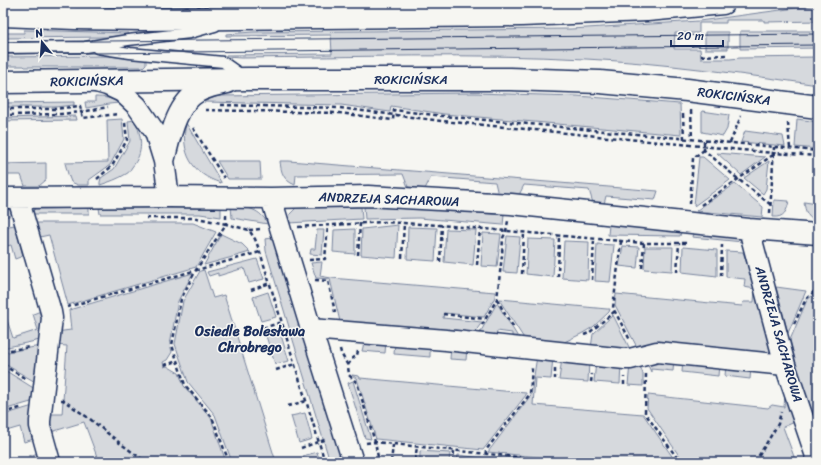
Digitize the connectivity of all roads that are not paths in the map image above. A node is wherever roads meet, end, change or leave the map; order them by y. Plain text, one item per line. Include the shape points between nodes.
1 (723, 3) edge
2 (3, 15) edge
3 (246, 18) junction
4 (85, 47) junction
5 (3, 48) edge
6 (248, 79) junction
7 (90, 81) junction
8 (3, 82) edge
9 (818, 107) edge
10 (164, 161) junction
11 (169, 197) junction
12 (11, 198) edge
13 (271, 198) junction
14 (749, 229) junction
15 (818, 234) edge
16 (311, 329) junction
17 (785, 365) junction
18 (351, 454) edge
19 (50, 462) edge
20 (818, 462) edge

1 - 3 main road via 573,14
2 - 3 main road via 142,19
3 - 4 lane via 190,33
4 - 5 lane
4 - 6 lane via 224,62
6 - 7 main road, ROKICIŃSKA
6 - 9 main road, ROKICIŃSKA via 510,79 600,82
6 - 10 street via 212,86 196,93 184,104 186,113 175,122
7 - 8 main road, ROKICIŃSKA
7 - 10 street via 122,92 135,111 155,132
10 - 11 street
11 - 12 street, ANDRZEJA SACHAROWA
11 - 13 street, ANDRZEJA SACHAROWA
12 - 19 street via 51,312 40,426
13 - 14 street, ANDRZEJA SACHAROWA via 368,196 511,204 689,216
13 - 16 street
14 - 15 street, ANDRZEJA SACHAROWA
14 - 17 street, ANDRZEJA SACHAROWA
16 - 17 street via 630,359 657,352
16 - 18 street
17 - 20 street, ANDRZEJA SACHAROWA

